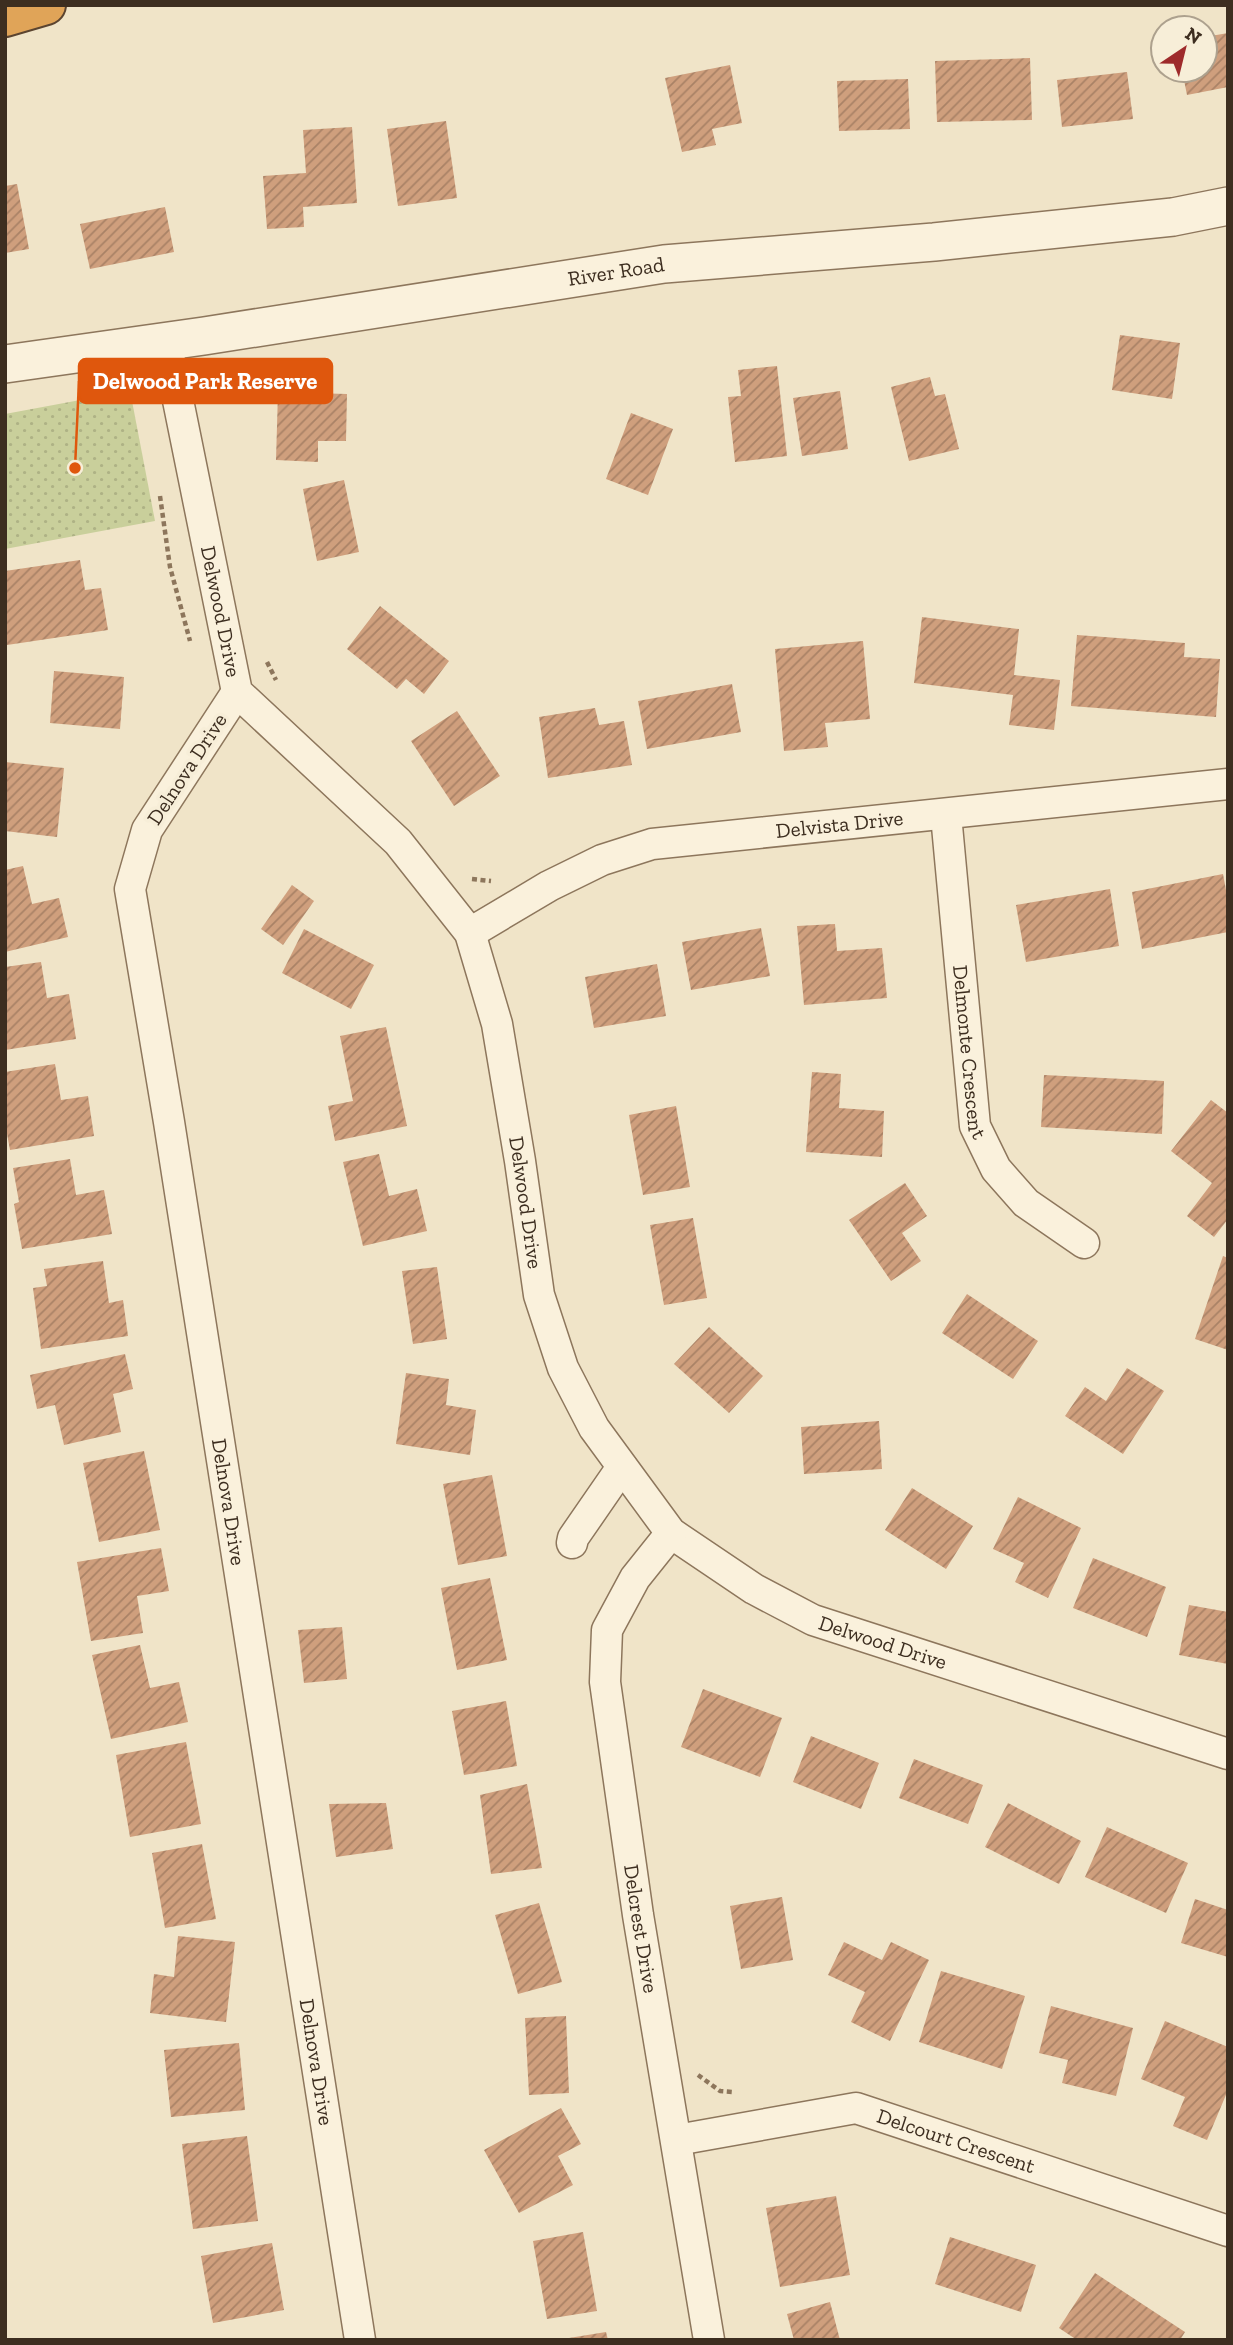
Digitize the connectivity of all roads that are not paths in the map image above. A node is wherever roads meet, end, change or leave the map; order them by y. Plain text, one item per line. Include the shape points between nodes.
1 (46, 5) edge
2 (5, 17) edge
3 (1228, 206) edge
4 (166, 341) junction
5 (5, 364) edge
6 (237, 692) junction
7 (1228, 784) edge
8 (946, 815) junction
9 (470, 933) junction
10 (1084, 1242) dead end
11 (622, 1467) junction
12 (671, 1534) junction
13 (572, 1543) dead end
14 (1228, 1754) edge
15 (677, 2140) junction
16 (1228, 2231) edge
17 (360, 2340) edge
18 (709, 2340) edge

1 - 2 highway
3 - 4 street, River Road via 1172,217 934,242 664,264
4 - 5 street, River Road
4 - 6 street, Delwood Drive
6 - 9 street, Delwood Drive via 398,842
6 - 17 street, Delnova Drive via 147,830 130,889
7 - 8 street, Delvista Drive
8 - 9 street, Delvista Drive via 652,844 602,860
8 - 10 street, Delmonte Crescent via 975,1126 996,1169 1026,1203
9 - 11 street, Delwood Drive via 497,1024 539,1295 563,1368 594,1429
11 - 12 street, Delwood Drive
11 - 13 street
12 - 14 street, Delwood Drive via 754,1590 813,1620
12 - 15 street, Delcrest Drive via 635,1578 607,1630 605,1682 638,1915
15 - 16 street, Delcourt Crescent via 856,2108
15 - 18 street, Delcrest Drive

